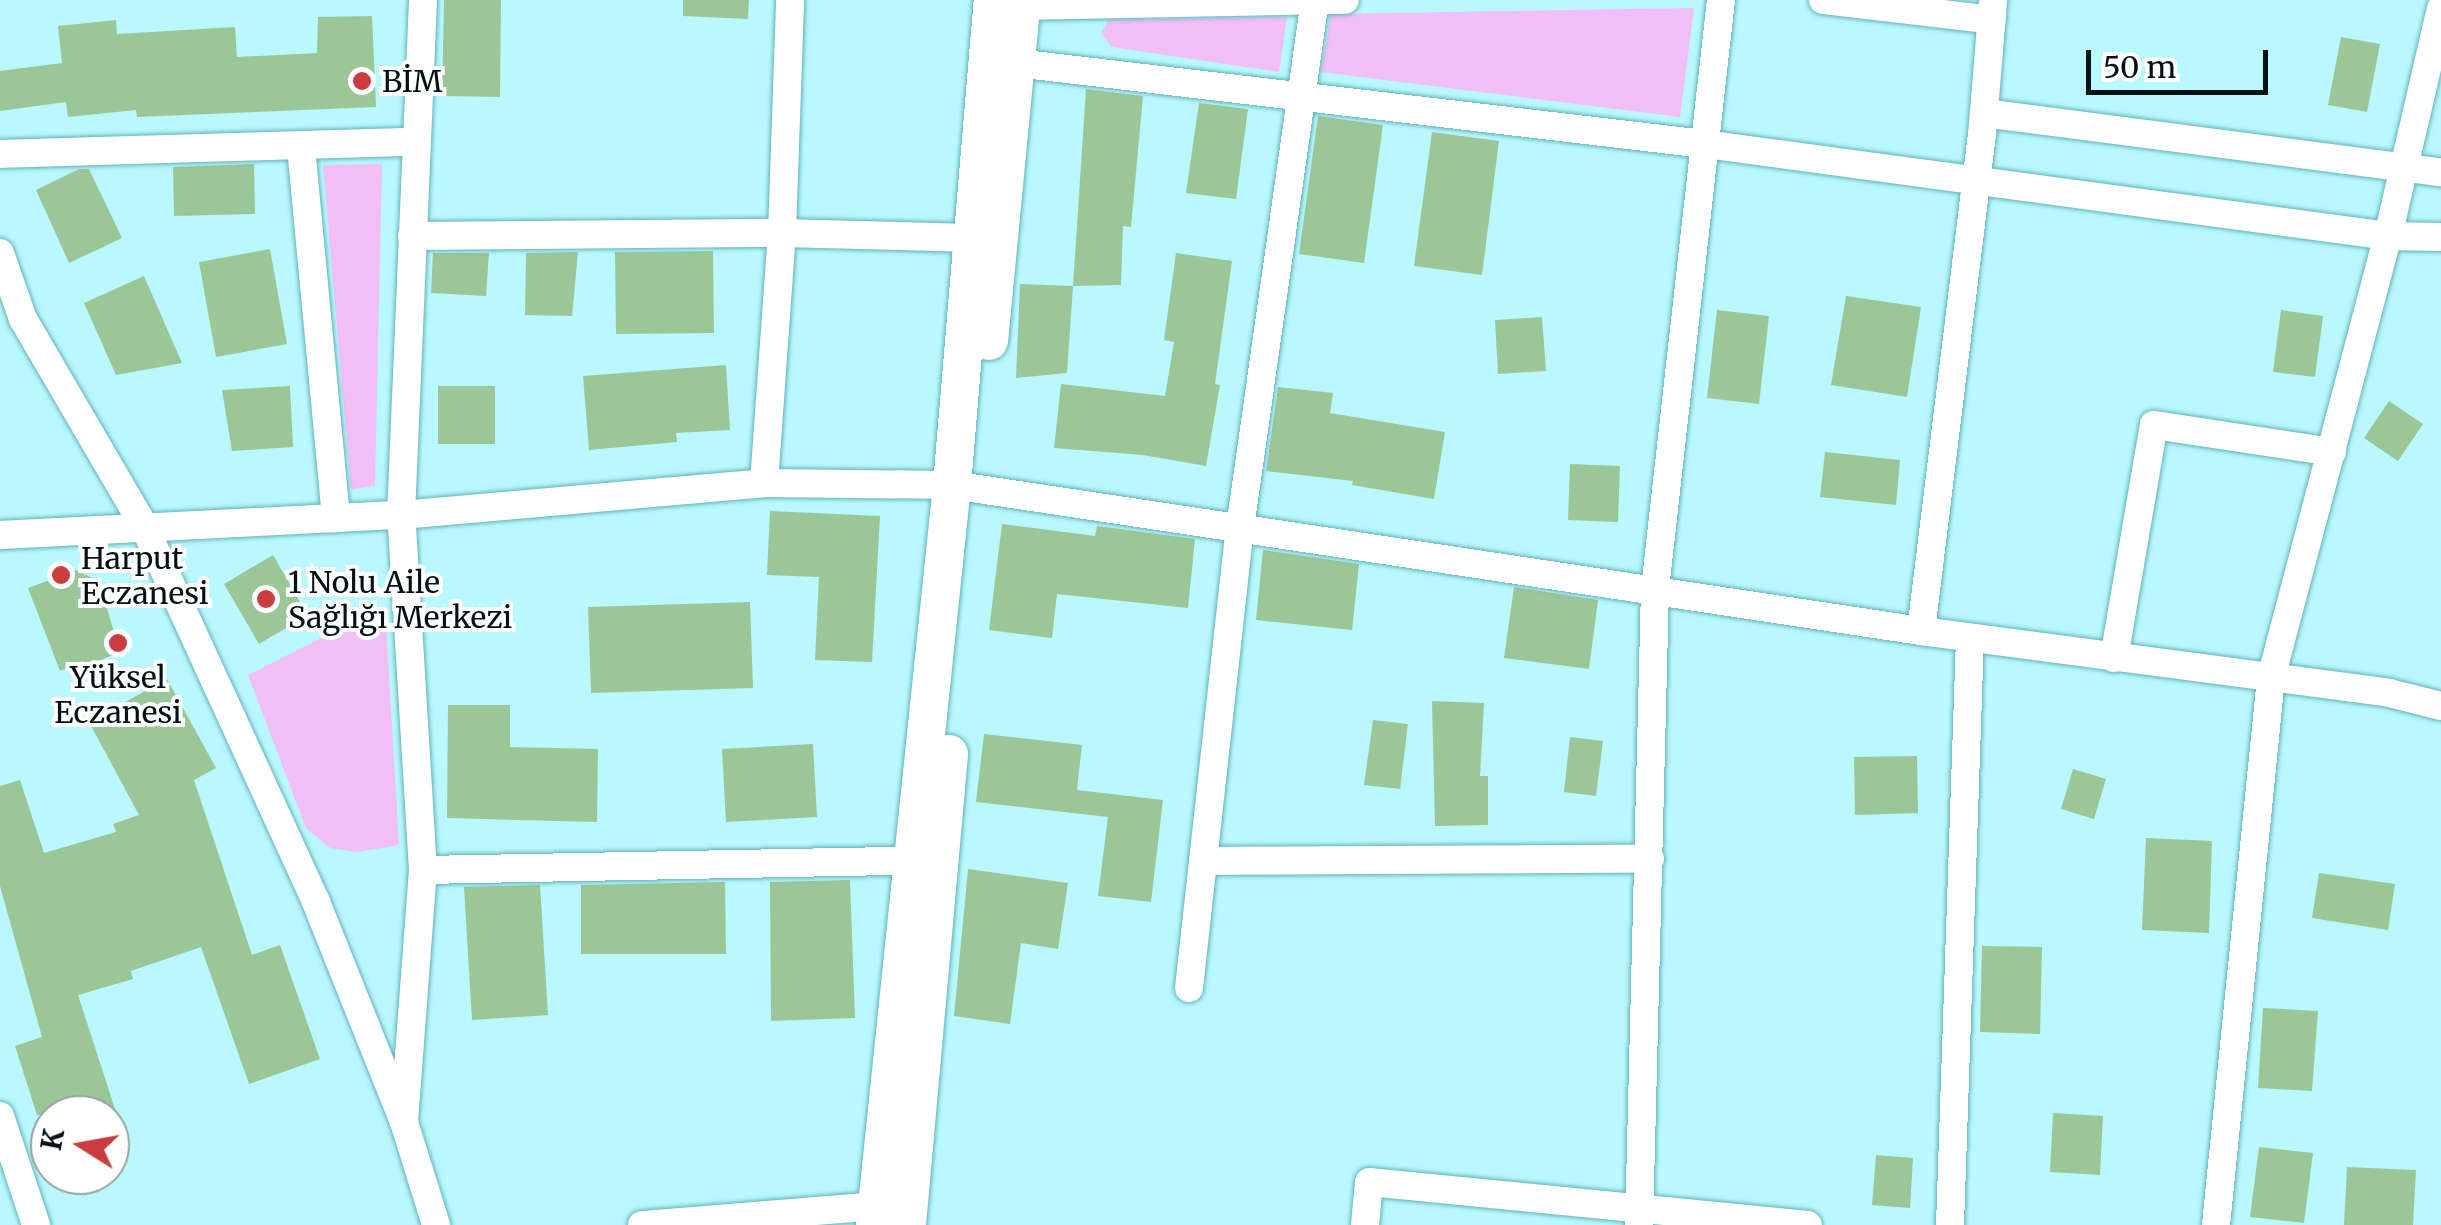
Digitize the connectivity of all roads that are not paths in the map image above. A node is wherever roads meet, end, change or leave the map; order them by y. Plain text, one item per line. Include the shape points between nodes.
1 (423, 0) edge
2 (790, 0) edge
3 (1345, 0) edge
4 (1721, 0) edge
5 (1823, 0) edge
6 (1315, 1) edge
7 (1012, 2) edge
8 (2441, 8) edge
9 (1992, 10) edge
10 (1016, 63) junction
11 (1304, 98) junction
12 (1984, 113) junction
13 (416, 142) junction
14 (1704, 144) junction
15 (301, 146) junction
16 (0, 154) edge
17 (2402, 167) junction
18 (2441, 172) edge
19 (1976, 184) junction
20 (782, 233) junction
21 (412, 236) junction
22 (2388, 236) junction
23 (2441, 237) edge
24 (972, 238) junction
25 (0, 253) edge
26 (2332, 452) junction
27 (764, 483) junction
28 (964, 486) junction
29 (401, 515) junction
30 (336, 518) junction
31 (144, 526) junction
32 (1240, 528) junction
33 (0, 535) edge
34 (1654, 588) junction
35 (1921, 631) junction
36 (1970, 638) junction
37 (2114, 658) junction
38 (2271, 678) junction
39 (2441, 691) edge
40 (2400, 696) junction
41 (2441, 706) edge
42 (1650, 859) junction
43 (911, 861) junction
44 (1204, 861) junction
45 (423, 870) junction
46 (1189, 988) dead end
47 (0, 1116) edge
48 (404, 1122) junction
49 (1639, 1216) edge
50 (886, 1218) edge
51 (36, 1225) edge
52 (436, 1225) edge
53 (642, 1225) edge
54 (1365, 1225) edge
55 (1808, 1225) edge
56 (1950, 1225) edge
57 (2216, 1225) edge

1 - 13 street
2 - 20 street
3 - 6 street
4 - 14 street
5 - 9 street
6 - 7 street
6 - 11 street
7 - 10 street
7 - 24 street
8 - 17 street
9 - 12 street
10 - 11 street
10 - 28 street
11 - 14 street
11 - 32 street
12 - 17 street
12 - 19 street
13 - 15 street
13 - 21 street
14 - 19 street
14 - 34 street
15 - 16 street
15 - 30 street
17 - 18 street
17 - 22 street
19 - 22 street
19 - 35 street
20 - 21 street
20 - 24 street
20 - 27 street
21 - 29 street
22 - 23 street
22 - 26 street
24 - 28 street
25 - 31 street via 23,320
26 - 37 street via 2154,424
26 - 38 street
27 - 28 street
27 - 29 street
28 - 32 street
28 - 43 street
28 - 50 street
29 - 30 street
29 - 45 street
30 - 31 street
31 - 33 street
31 - 48 street via 316,902
32 - 34 street
32 - 44 street
34 - 35 street
34 - 42 street
35 - 36 street
36 - 37 street
36 - 56 street
37 - 38 street
38 - 40 street
38 - 57 street
39 - 40 street
40 - 41 street
42 - 44 street
42 - 49 street
43 - 45 street
43 - 50 street
44 - 46 street
45 - 48 street
47 - 51 street
48 - 52 street
49 - 54 street via 1369,1182
49 - 55 street
50 - 53 street

